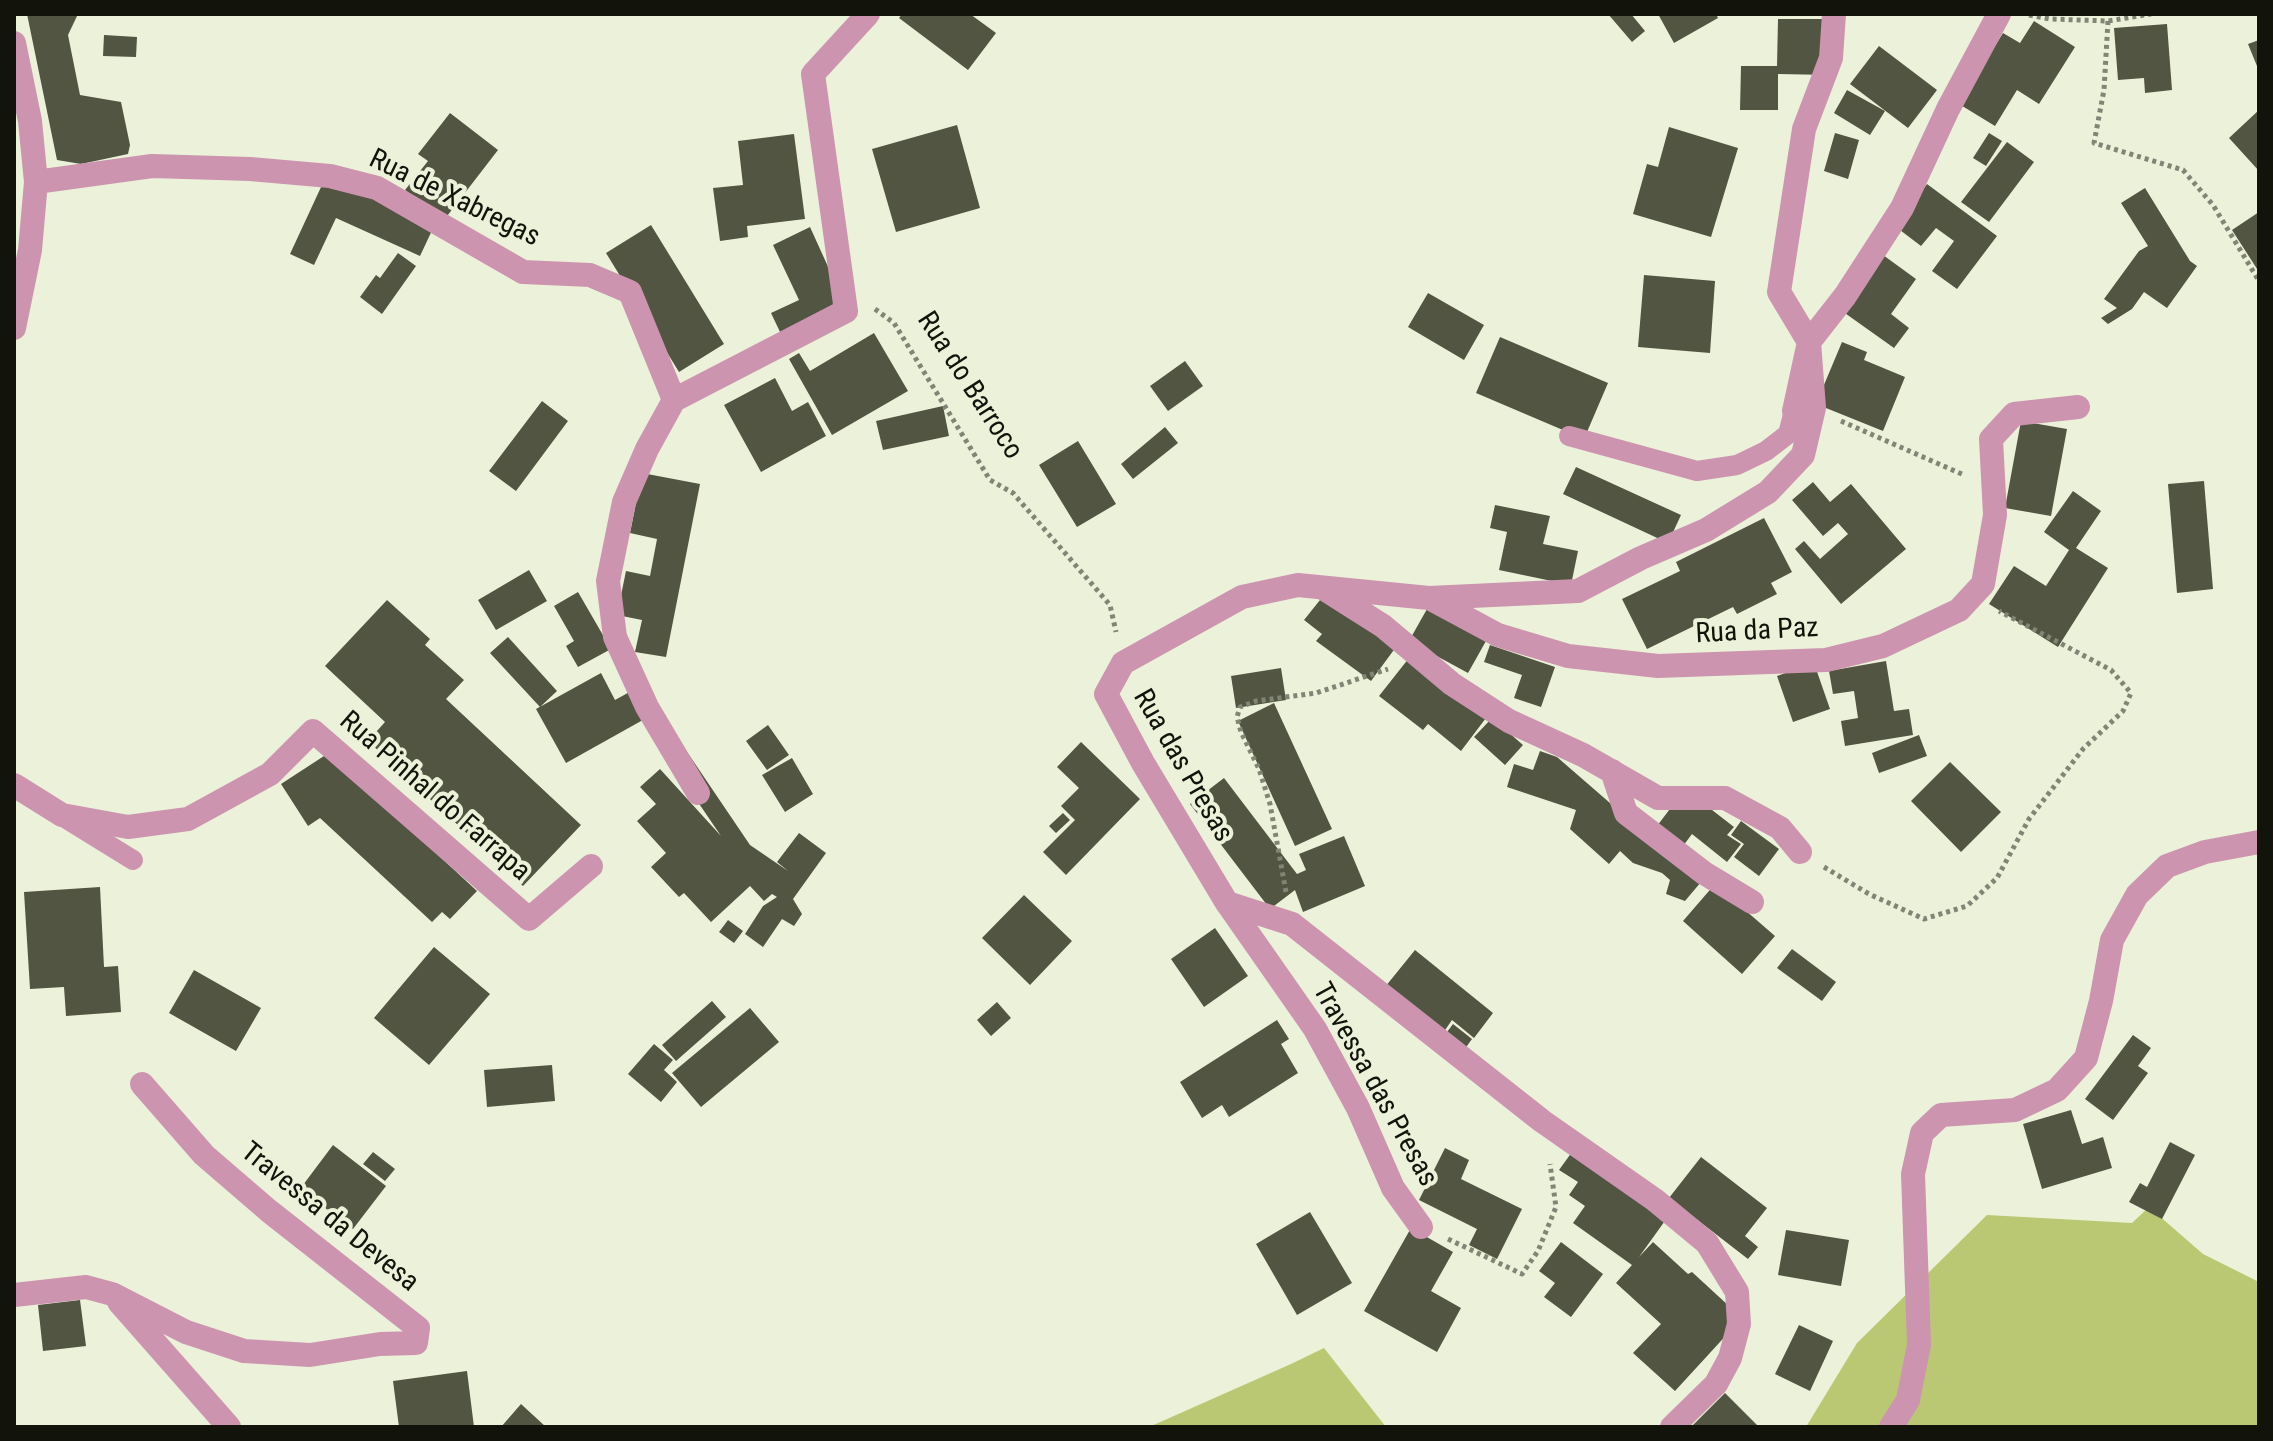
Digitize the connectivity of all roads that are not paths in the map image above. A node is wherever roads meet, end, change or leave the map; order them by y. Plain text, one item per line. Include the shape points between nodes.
1 (868, 14) edge
2 (1834, 14) edge
3 (1999, 14) edge
4 (14, 43) edge
5 (36, 182) junction
6 (14, 328) edge
7 (1809, 342) junction
8 (674, 400) junction
9 (2078, 407) dead end
10 (1804, 410) junction
11 (1569, 436) dead end
12 (1321, 586) junction
13 (1429, 598) junction
14 (1612, 771) junction
15 (14, 785) edge
16 (698, 793) dead end
17 (62, 815) junction
18 (2259, 842) edge
19 (1800, 852) road end
20 (133, 860) dead end
21 (591, 866) dead end
22 (1752, 902) dead end
23 (1227, 903) junction
24 (142, 1084) dead end
25 (1421, 1227) road end
26 (112, 1294) junction
27 (14, 1295) edge
28 (229, 1427) edge
29 (1672, 1427) edge
30 (1891, 1427) edge

1 - 8 street via 813,74 846,311
2 - 7 street, Rua das Presas via 1831,58 1804,129 1779,292
3 - 7 street via 1902,208
4 - 5 street
5 - 6 street via 30,250
5 - 8 street, Rua de Xabregas via 152,166 330,176 377,188 523,272 590,275 630,292
7 - 10 street, Rua das Presas
8 - 16 street via 624,502 608,581 615,637 647,707
9 - 13 street, Rua da Paz via 2014,414 1991,439 1995,515 1983,584 1959,610 1883,646 1826,660 1658,666 1568,656 1498,635
10 - 11 lane via 1788,434 1766,451 1737,465 1697,471
10 - 13 street, Rua das Presas via 1803,455 1768,492 1706,530 1578,591
12 - 13 street, Rua das Presas
12 - 14 street via 1509,721
12 - 23 street, Rua das Presas via 1298,585 1242,597 1123,663 1106,694
14 - 19 street via 1658,798 1725,798 1780,828
14 - 22 street via 1626,813 1704,873
15 - 17 street, Rua Pinhal do Farrapa
17 - 20 lane
17 - 21 street, Rua Pinhal do Farrapa via 128,827 188,819 270,774 313,731 529,919
18 - 30 street via 2167,866 2137,895 2112,940 2086,1058 2057,1090 2015,1110 1941,1115 1922,1133 1913,1174 1919,1345 1908,1400
23 - 25 street, Travessa das Presas via 1315,1029 1393,1188
23 - 29 street via 1292,924 1707,1243 1737,1292 1739,1324 1716,1384
24 - 26 street, Travessa da Devesa via 204,1155 418,1328 416,1343 310,1355 244,1351 186,1332
26 - 27 street, Travessa da Devesa via 86,1287
26 - 28 street

